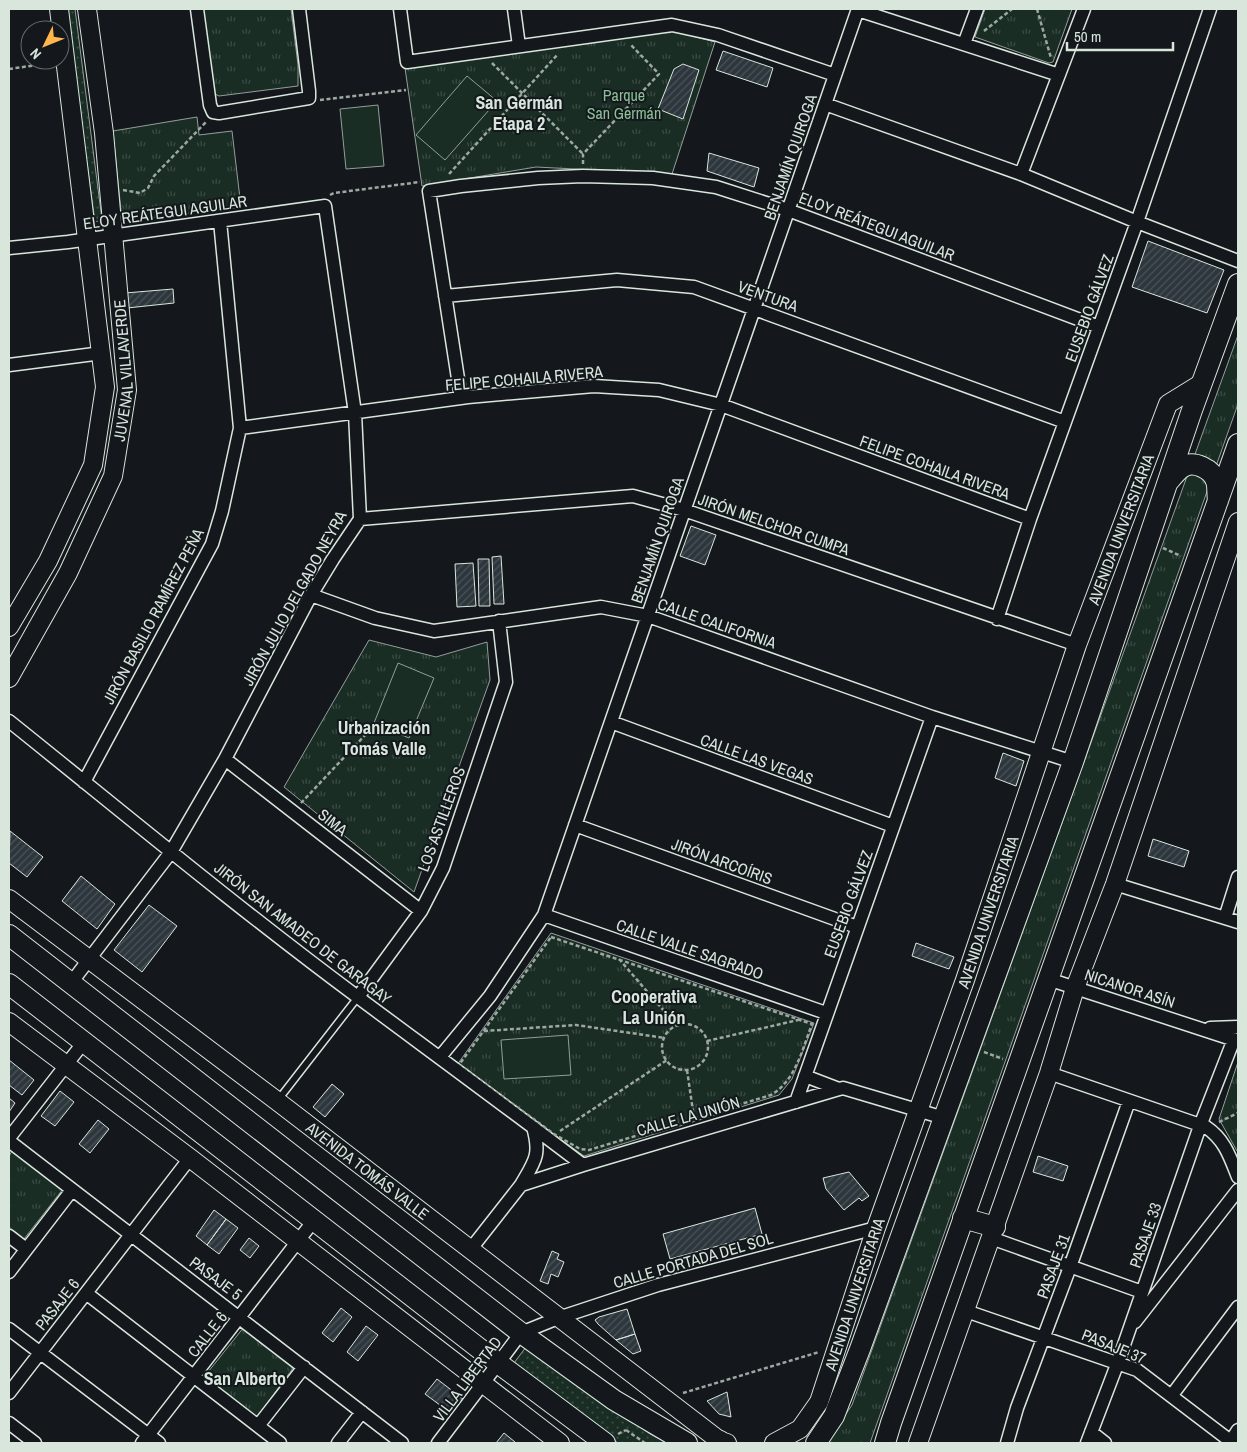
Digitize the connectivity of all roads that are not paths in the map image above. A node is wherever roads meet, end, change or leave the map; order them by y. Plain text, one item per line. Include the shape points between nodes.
1 (59, 9) edge
2 (87, 9) edge
3 (196, 9) edge
4 (299, 9) edge
5 (400, 9) edge
6 (514, 9) edge
7 (858, 9) edge
8 (976, 9) edge
9 (1084, 9) edge
10 (1210, 9) edge
11 (964, 44) junction
12 (519, 46) junction
13 (836, 74) junction
14 (1059, 75) junction
15 (825, 104) junction
16 (1021, 174) junction
17 (325, 206) joint
18 (788, 210) junction
19 (220, 221) junction
20 (1137, 222) junction
21 (112, 235) junction
22 (87, 238) junction
23 (9, 248) edge
24 (1238, 261) edge
25 (1238, 284) edge
26 (445, 296) junction
27 (754, 308) junction
28 (1099, 327) junction
29 (102, 353) junction
30 (9, 365) edge
31 (1202, 383) junction
32 (461, 398) junction
33 (721, 405) junction
34 (354, 412) junction
35 (1065, 422) junction
36 (240, 428) junction
37 (1238, 444) edge
38 (1169, 481) junction
39 (1218, 503) junction
40 (684, 510) junction
41 (360, 519) junction
42 (1030, 519) junction
43 (1238, 522) edge
44 (311, 595) junction
45 (648, 616) junction
46 (997, 619) junction
47 (500, 622) junction
48 (9, 627) edge
49 (1077, 645) junction
50 (9, 678) edge
51 (932, 717) junction
52 (9, 722) edge
53 (611, 722) junction
54 (1041, 752) junction
55 (225, 759) junction
56 (1072, 762) junction
57 (84, 782) junction
58 (575, 824) junction
59 (893, 826) junction
60 (171, 852) junction
61 (1238, 877) edge
62 (1115, 884) junction
63 (9, 899) edge
64 (420, 911) junction
65 (544, 915) junction
66 (1225, 918) junction
67 (1238, 922) edge
68 (857, 927) junction
69 (9, 936) edge
70 (88, 960) junction
71 (1048, 979) junction
72 (71, 983) junction
73 (9, 984) edge
74 (1075, 988) junction
75 (358, 997) junction
76 (826, 1013) junction
77 (9, 1022) edge
78 (1237, 1035) edge
79 (84, 1042) junction
80 (440, 1057) junction
81 (67, 1064) junction
82 (1049, 1073) junction
83 (805, 1076) junction
84 (839, 1089) junction
85 (1129, 1100) junction
86 (277, 1102) junction
87 (796, 1102) junction
88 (918, 1109) junction
89 (944, 1118) junction
90 (533, 1127) junction
91 (1203, 1127) junction
92 (9, 1139) edge
93 (1234, 1156) edge
94 (190, 1158) junction
95 (583, 1165) junction
96 (1238, 1177) edge
97 (521, 1185) junction
98 (72, 1190) junction
99 (1238, 1190) edge
100 (963, 1218) junction
101 (315, 1219) junction
102 (876, 1228) junction
103 (993, 1233) junction
104 (130, 1234) junction
105 (9, 1236) edge
106 (297, 1242) junction
107 (26, 1249) junction
108 (470, 1250) junction
109 (1151, 1266) junction
110 (1070, 1267) junction
111 (9, 1272) edge
112 (1172, 1276) junction
113 (1142, 1292) junction
114 (86, 1293) junction
115 (1238, 1307) edge
116 (966, 1311) junction
117 (240, 1317) junction
118 (558, 1318) junction
119 (9, 1329) edge
120 (1128, 1331) junction
121 (521, 1334) junction
122 (1044, 1337) junction
123 (40, 1352) junction
124 (1118, 1362) junction
125 (498, 1363) junction
126 (304, 1367) junction
127 (194, 1377) junction
128 (483, 1384) junction
129 (9, 1393) edge
130 (1172, 1395) junction
131 (362, 1412) junction
132 (9, 1423) edge
133 (258, 1426) junction
134 (1089, 1438) edge
135 (1234, 1438) edge
136 (145, 1439) edge
137 (35, 1443) edge
138 (159, 1443) edge
139 (280, 1443) edge
140 (338, 1443) edge
141 (402, 1443) edge
142 (438, 1443) edge
143 (560, 1443) edge
144 (605, 1443) edge
145 (687, 1443) edge
146 (722, 1443) edge
147 (775, 1443) edge
148 (816, 1443) edge
149 (885, 1443) edge
150 (918, 1443) edge
151 (1007, 1443) edge
152 (1105, 1443) edge

1 - 22 main road, JUVENAL VILLAVERDE
2 - 21 main road, JUVENAL VILLAVERDE via 104,133
3 - 4 street via 210,105 213,112 219,113 308,98
5 - 12 street via 406,62
6 - 12 street
7 - 11 street
7 - 13 street, BENJAMÍN QUIROGA
8 - 11 street
9 - 14 street
10 - 20 street, EUSEBIO GÁLVEZ
11 - 14 street
12 - 13 street via 672,25 718,35
13 - 15 street, BENJAMÍN QUIROGA
14 - 16 street
15 - 16 street
15 - 18 street, BENJAMÍN QUIROGA
16 - 20 street
17 - 19 street, ELOY REÁTEGUI AGUILAR
17 - 34 street, JIRÓN JULIO DELGADO NEYRA
18 - 26 street, ELOY REÁTEGUI AGUILAR via 716,188 653,178 583,176 429,187
18 - 27 street, BENJAMÍN QUIROGA
18 - 28 street, ELOY REÁTEGUI AGUILAR
19 - 21 street, ELOY REÁTEGUI AGUILAR
19 - 36 street, JIRÓN BASILIO RAMÍREZ PEÑA
20 - 24 street
20 - 28 street, EUSEBIO GÁLVEZ
21 - 22 street, ELOY REÁTEGUI AGUILAR
21 - 50 main road, JUVENAL VILLAVERDE via 127,390 113,476 68,573
22 - 23 street, ELOY REÁTEGUI AGUILAR
22 - 29 main road, JUVENAL VILLAVERDE
25 - 31 main road, AVENIDA UNIVERSITARIA
26 - 27 street, VENTURA via 617,280 694,287
26 - 32 street
27 - 33 street, BENJAMÍN QUIROGA
27 - 35 street, VENTURA
28 - 35 street, EUSEBIO GÁLVEZ
29 - 30 street
29 - 48 main road, JUVENAL VILLAVERDE via 105,387 93,465 48,561
31 - 38 main road, AVENIDA UNIVERSITARIA
31 - 49 main road, AVENIDA UNIVERSITARIA via 1168,404
32 - 33 street, FELIPE COHAILA RIVERA via 594,386 659,390
32 - 34 street, FELIPE COHAILA RIVERA
33 - 40 street, BENJAMÍN QUIROGA
33 - 42 street, FELIPE COHAILA RIVERA
34 - 36 street, FELIPE COHAILA RIVERA
34 - 41 street, JIRÓN JULIO DELGADO NEYRA
35 - 42 street, EUSEBIO GÁLVEZ
36 - 57 street, JIRÓN BASILIO RAMÍREZ PEÑA via 212,544
37 - 39 main road
38 - 39 main road via 1188,464 1200,466 1210,471 1216,480
38 - 56 main road, AVENIDA UNIVERSITARIA
39 - 71 main road
40 - 41 street, JIRÓN MELCHOR CUMPA via 633,496
40 - 45 street, BENJAMÍN QUIROGA
40 - 46 street, JIRÓN MELCHOR CUMPA
41 - 44 street, JIRÓN JULIO DELGADO NEYRA
42 - 46 street, EUSEBIO GÁLVEZ
43 - 62 main road
44 - 47 street, CALLE CALIFORNIA via 375,618 434,631
44 - 55 street, JIRÓN JULIO DELGADO NEYRA
45 - 47 street, CALLE CALIFORNIA via 601,607
45 - 51 street, CALLE CALIFORNIA
45 - 53 street, BENJAMÍN QUIROGA
46 - 49 street, JIRÓN MELCHOR CUMPA
47 - 64 street, LOS ASTILLEROS via 506,682 443,868
49 - 54 main road, AVENIDA UNIVERSITARIA
51 - 54 street, CALLE CALIFORNIA
51 - 59 street, EUSEBIO GÁLVEZ
52 - 57 street, JIRÓN SAN AMADEO DE GARAGAY
53 - 58 street, BENJAMÍN QUIROGA
53 - 59 street, CALLE LAS VEGAS
54 - 56 street, CALLE CALIFORNIA
54 - 88 main road, AVENIDA UNIVERSITARIA
55 - 60 street, JIRÓN JULIO DELGADO NEYRA
55 - 64 street, SIMA
56 - 89 main road, AVENIDA UNIVERSITARIA
57 - 60 street, JIRÓN SAN AMADEO DE GARAGAY
58 - 65 street, BENJAMÍN QUIROGA
58 - 68 street, JIRÓN ARCOÍRIS
59 - 68 street, EUSEBIO GÁLVEZ
60 - 70 street, JIRÓN JULIO DELGADO NEYRA
60 - 75 street, JIRÓN SAN AMADEO DE GARAGAY
61 - 66 street
62 - 66 street
62 - 74 main road
63 - 70 main road, AVENIDA TOMÁS VALLE
64 - 75 street, LOS ASTILLEROS
65 - 76 street, CALLE VALLE SAGRADO
65 - 80 street, BENJAMÍN QUIROGA via 490,996
66 - 67 street
68 - 76 street, EUSEBIO GÁLVEZ
69 - 72 main road
70 - 72 street, JIRÓN JULIO DELGADO NEYRA
70 - 86 main road, AVENIDA TOMÁS VALLE
71 - 74 street, NICANOR ASÍN
71 - 100 main road
72 - 121 main road
73 - 79 main road
74 - 78 street, NICANOR ASÍN via 1203,1028
74 - 82 main road
75 - 80 street, JIRÓN SAN AMADEO DE GARAGAY
75 - 86 lane, LOS ASTILLEROS
76 - 83 street, EUSEBIO GÁLVEZ
77 - 81 main road
78 - 91 street, PASAJE 33
79 - 81 street
79 - 101 main road
80 - 90 street, JIRÓN SAN AMADEO DE GARAGAY
81 - 92 street
81 - 94 main road
82 - 85 street
82 - 103 main road
83 - 84 street
83 - 87 street, EUSEBIO GÁLVEZ
84 - 87 street, CALLE LA UNIÓN
84 - 88 street, CALLE LA UNIÓN
85 - 91 street
85 - 110 street, PASAJE 31
86 - 108 main road, AVENIDA TOMÁS VALLE
87 - 95 street, CALLE LA UNIÓN via 695,1125
88 - 89 street, CALLE LA UNIÓN
88 - 102 main road, AVENIDA UNIVERSITARIA
89 - 148 main road, AVENIDA UNIVERSITARIA via 834,1416
90 - 95 street, JIRÓN SAN AMADEO DE GARAGAY
90 - 97 street via 538,1143 535,1161
91 - 93 street via 1217,1135
91 - 109 street, PASAJE 33
92 - 98 street, PASAJE 5
93 - 96 street
94 - 104 street, PASAJE 6
94 - 106 main road
95 - 97 street, CALLE LA UNIÓN
97 - 108 street
98 - 104 street, PASAJE 5
98 - 107 street
99 - 112 street
100 - 103 main road
100 - 149 main road
101 - 106 street, CALLE 6
101 - 125 main road
102 - 118 street, CALLE PORTADA DEL SOL via 658,1285
102 - 147 main road, AVENIDA UNIVERSITARIA via 819,1402 800,1429
103 - 110 street
103 - 116 main road
104 - 114 street, PASAJE 6
104 - 117 street, PASAJE 5
105 - 107 street
106 - 117 street, CALLE 6
106 - 128 main road
107 - 111 street
108 - 118 main road, AVENIDA TOMÁS VALLE
109 - 112 street
109 - 113 street, PASAJE 33
110 - 113 street
110 - 122 street, PASAJE 31
112 - 120 street
113 - 120 street, PASAJE 33
114 - 123 street, PASAJE 6
114 - 127 street
115 - 130 street
116 - 122 street, PASAJE 37
116 - 150 main road
117 - 126 street, PASAJE 5
117 - 127 street, CALLE 6
118 - 121 street, CALLE PORTADA DEL SOL
118 - 146 main road, AVENIDA TOMÁS VALLE
119 - 123 street
120 - 124 street, PASAJE 33
121 - 125 street, VILLA LIBERTAD
121 - 145 main road via 614,1400
122 - 124 street, PASAJE 37
122 - 151 street, PASAJE 31
123 - 129 street, PASAJE 6
123 - 136 street
124 - 130 street, PASAJE 37 via 1137,1370
124 - 134 street, PASAJE 33
125 - 128 street, VILLA LIBERTAD
125 - 144 main road
126 - 131 street, PASAJE 5
126 - 133 street
127 - 133 street
127 - 136 street, CALLE 6
128 - 142 street, VILLA LIBERTAD
128 - 143 main road
130 - 135 street, PASAJE 37
131 - 140 street
131 - 141 street, PASAJE 5
132 - 137 street
133 - 139 street
134 - 152 street
136 - 138 street

